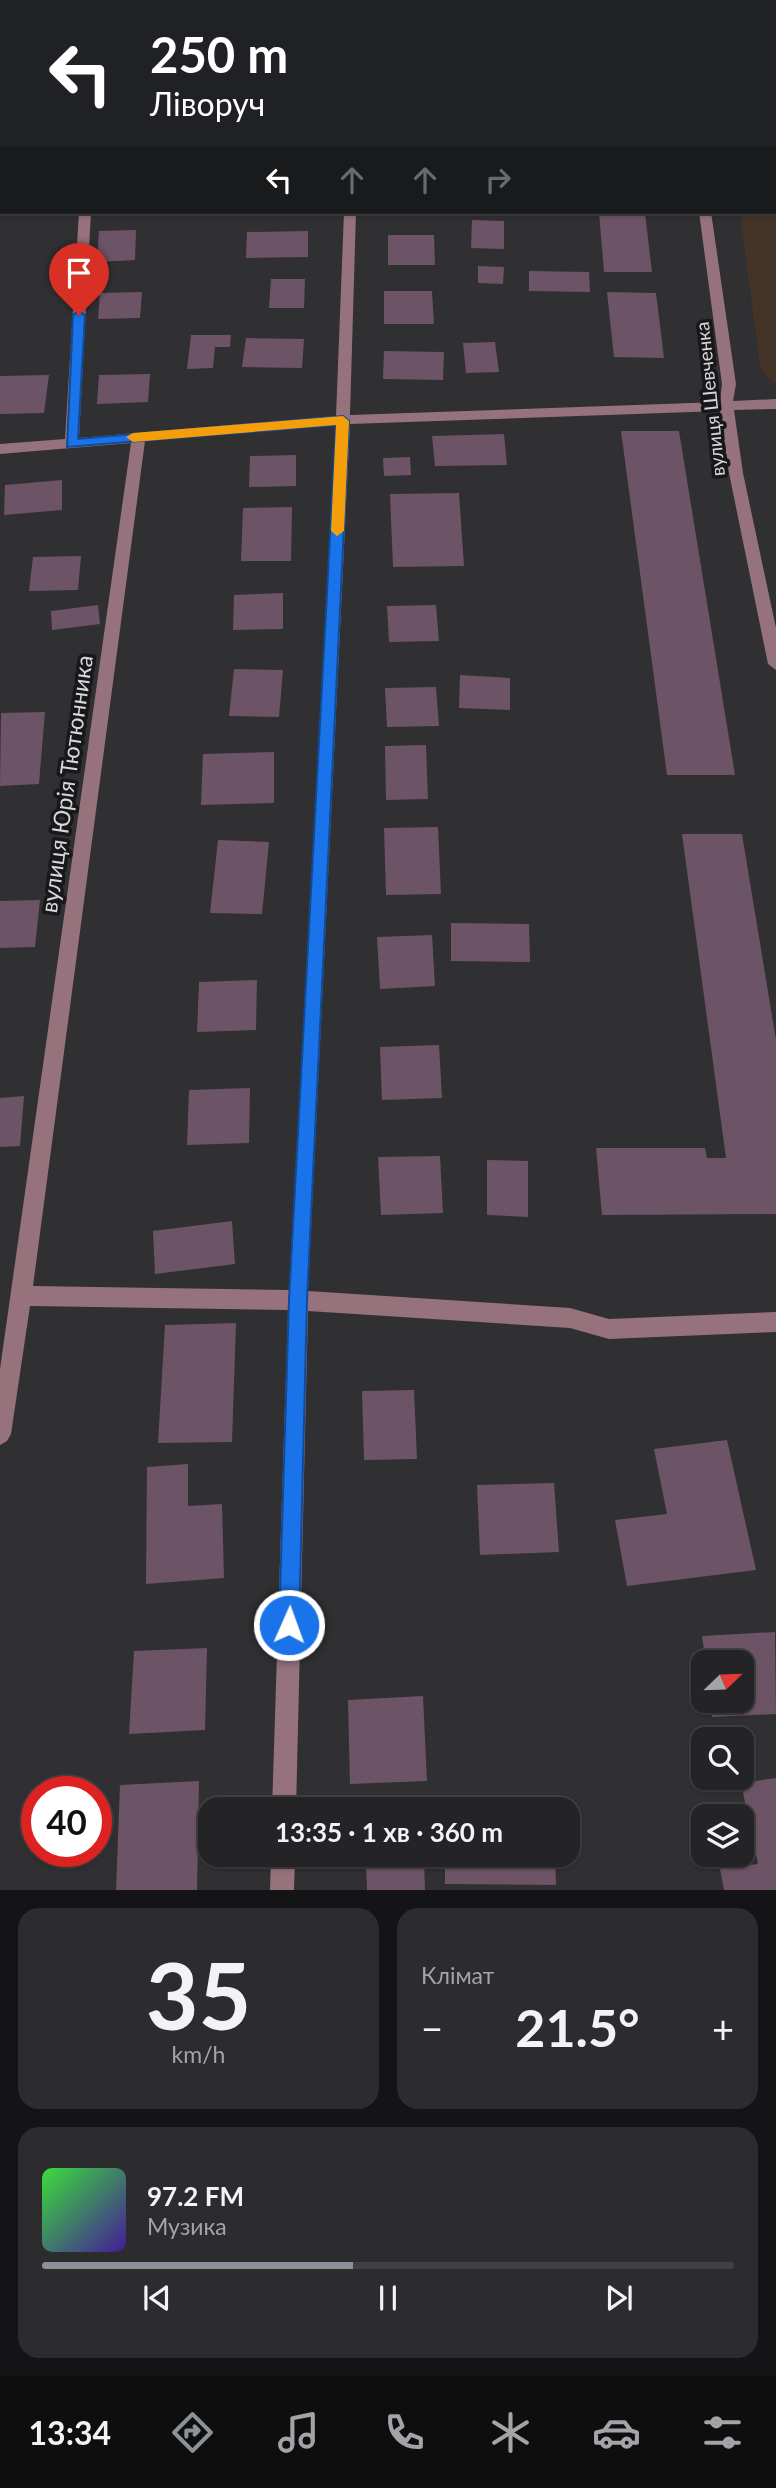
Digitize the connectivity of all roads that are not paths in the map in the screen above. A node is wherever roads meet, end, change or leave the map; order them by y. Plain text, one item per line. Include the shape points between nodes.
1 (85, 214) edge
2 (350, 214) edge
3 (705, 214) edge
4 (776, 404) edge
5 (726, 405) junction
6 (343, 421) junction
7 (139, 437) junction
8 (72, 444) junction
9 (0, 449) edge
10 (776, 664) edge
11 (22, 1296) junction
12 (298, 1300) junction
13 (776, 1322) edge
14 (0, 1434) edge
15 (284, 1797) edge
16 (283, 1867) edge
17 (282, 1889) edge

1 - 8 street
2 - 6 street
3 - 5 street, вулиця Шевченка via 730,384
4 - 5 street
5 - 6 street
5 - 10 street, вулиця Шевченка
6 - 7 street
6 - 12 street
7 - 8 street
7 - 11 street, вулиця Юрія Тютюнника
8 - 9 street
11 - 12 street
11 - 14 street, вулиця Юрія Тютюнника
12 - 13 street via 570,1318 608,1329
12 - 15 street
16 - 17 street

